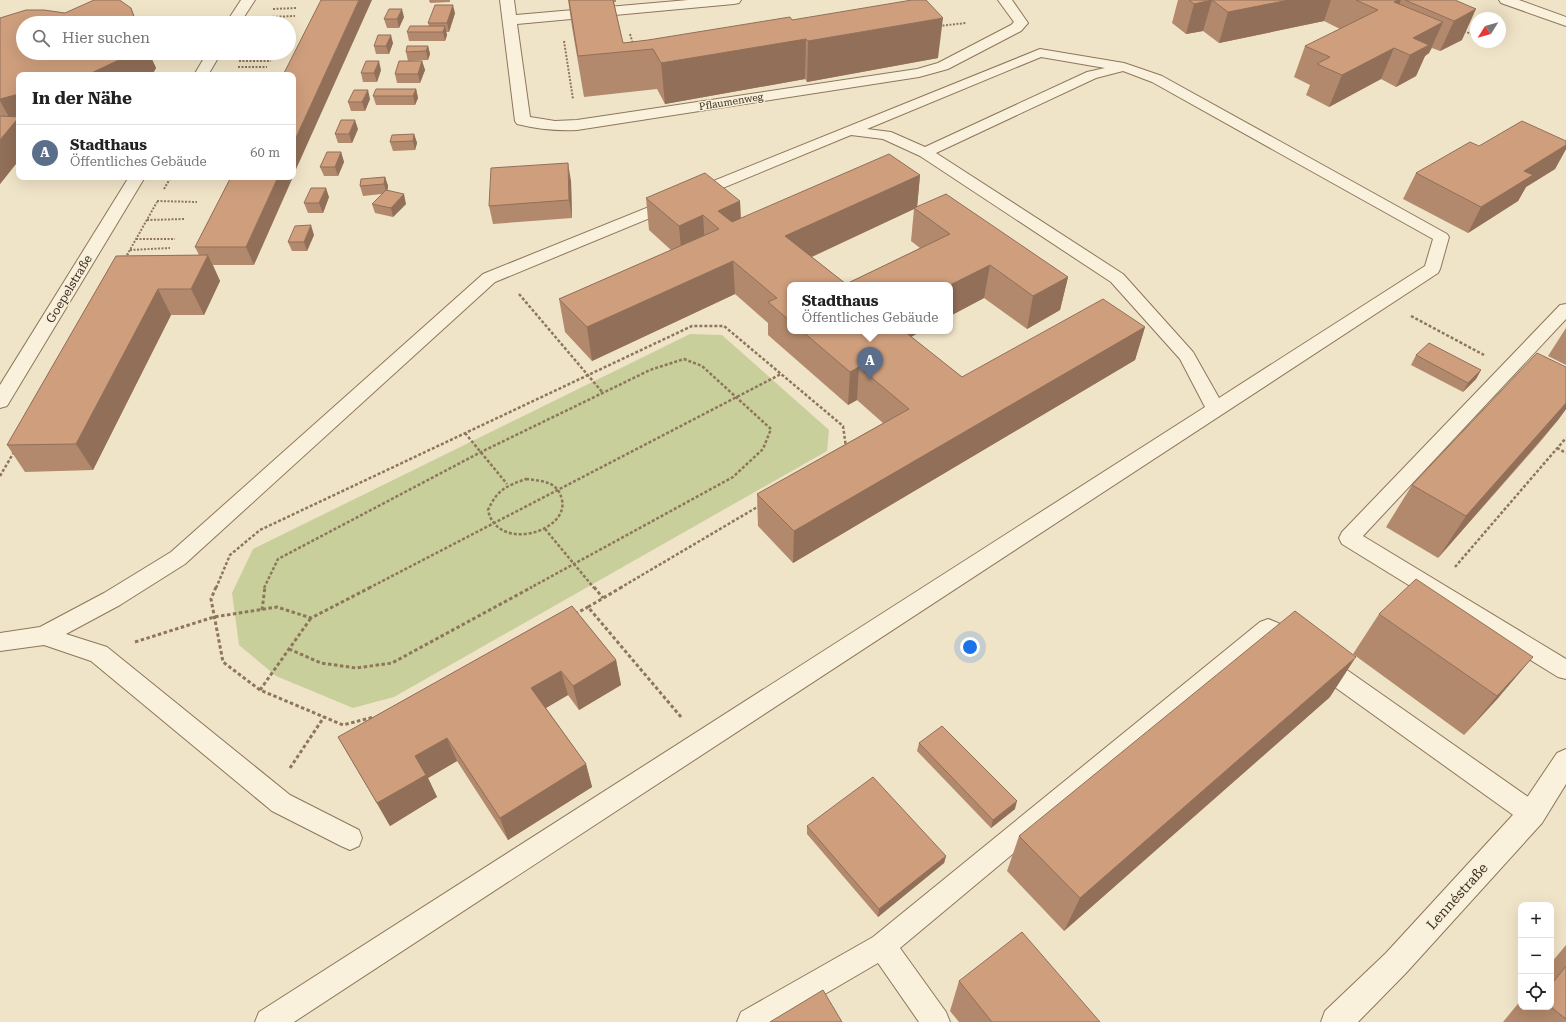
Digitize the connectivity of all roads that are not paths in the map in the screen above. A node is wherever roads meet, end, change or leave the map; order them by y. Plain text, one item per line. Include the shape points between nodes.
1 (248, 0) edge
2 (507, 0) edge
3 (734, 0) edge
4 (1005, 0) edge
5 (1506, 0) edge
6 (238, 16) edge
7 (510, 20) junction
8 (1566, 22) edge
9 (210, 60) edge
10 (1124, 68) junction
11 (203, 72) edge
12 (848, 130) junction
13 (925, 153) junction
14 (135, 180) edge
15 (1566, 309) edge
16 (0, 401) edge
17 (1215, 409) junction
18 (44, 636) junction
19 (0, 642) edge
20 (1566, 670) edge
21 (1566, 761) edge
22 (1532, 814) junction
23 (350, 838) dead end
24 (882, 946) junction
25 (269, 1022) edge
26 (751, 1022) edge
27 (936, 1022) edge
28 (1336, 1022) edge

1 - 6 street
2 - 7 street, Pflaumenweg
3 - 7 street
4 - 7 street, Pflaumenweg via 1021,23 1016,28 943,66 919,73 577,125 555,126 523,121
5 - 8 street
9 - 11 street
10 - 12 lane via 1040,53
10 - 13 lane via 1092,75
10 - 17 lane via 1157,79 1441,237 1432,269
12 - 13 lane via 886,135
12 - 18 lane via 489,278 178,558 112,600
13 - 17 lane via 1117,278 1187,356
14 - 16 street, Goepelstraße
15 - 20 lane via 1349,538
17 - 25 lane
18 - 19 lane
18 - 23 lane via 99,654 281,803
21 - 22 street, Lennéstraße
22 - 24 lane via 1268,628
22 - 28 street, Lennéstraße via 1396,963
24 - 26 lane
24 - 27 lane

